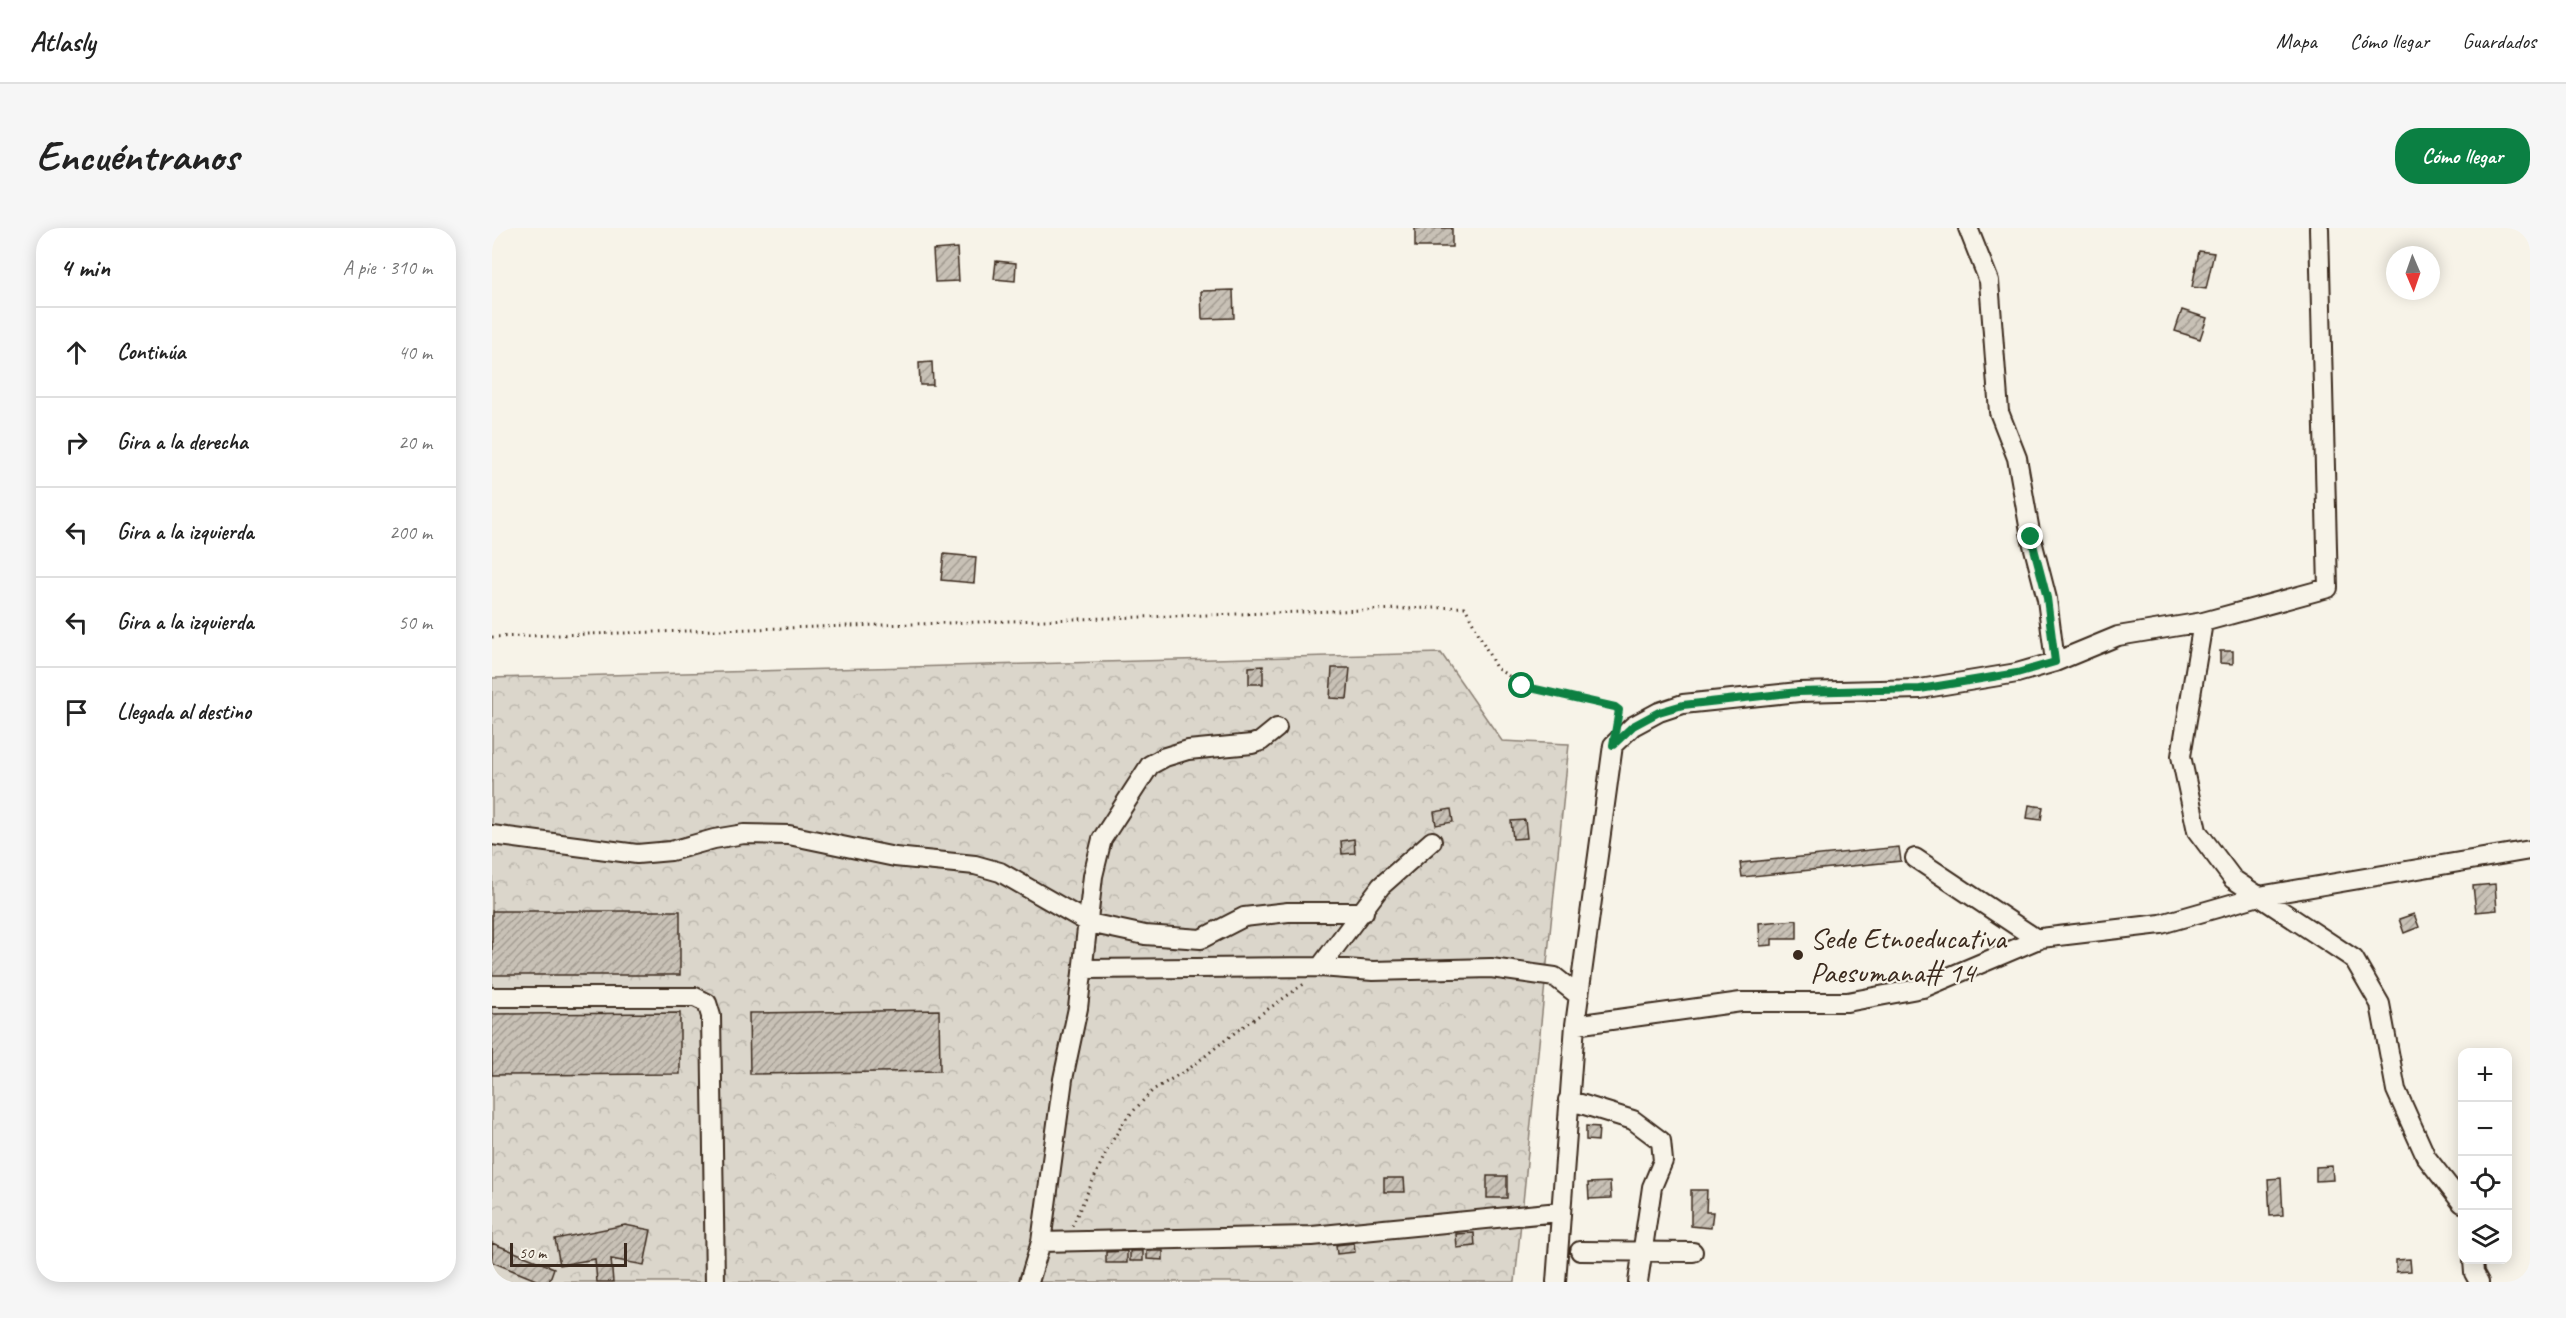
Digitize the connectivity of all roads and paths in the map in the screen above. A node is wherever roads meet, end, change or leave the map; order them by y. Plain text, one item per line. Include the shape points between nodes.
1 (1968, 228) edge
2 (2319, 228) edge
3 (2203, 622) junction
4 (492, 637) edge
5 (2055, 662) junction
6 (1277, 728) dead end
7 (1613, 745) junction
8 (492, 835) edge
9 (1432, 841) dead end
10 (2530, 850) edge
11 (1915, 858) dead end
12 (2259, 896) junction
13 (1364, 912) junction
14 (1089, 923) junction
15 (2038, 940) junction
16 (1320, 967) junction
17 (1083, 969) junction
18 (1579, 996) junction
19 (492, 997) edge
20 (1575, 1025) junction
21 (1568, 1100) junction
22 (2458, 1197) edge
23 (1559, 1212) junction
24 (1065, 1241) junction
25 (1041, 1242) junction
26 (1580, 1251) dead end
27 (1642, 1252) junction
28 (1693, 1252) dead end
29 (2473, 1264) edge
30 (715, 1282) edge
31 (1029, 1282) edge
32 (1556, 1282) edge
33 (1638, 1282) edge
34 (2479, 1282) edge

1 - 5 street via 1989,281 1999,411 2017,458 2047,598
2 - 3 street via 2328,588
3 - 5 street via 2118,636
3 - 12 street via 2181,756 2197,831 2233,879
4 - 7 path via 1465,607 1496,668 1504,674 1522,686 1619,710
5 - 7 street via 2017,673 1920,689 1798,692 1683,705 1633,726
6 - 14 street via 1252,744 1188,750 1150,765 1102,839 1093,876
7 - 18 street
8 - 14 street via 638,854 671,851 744,834 789,835 896,857 975,865 1000,872
9 - 13 street via 1381,886
10 - 12 street
11 - 15 street
12 - 15 street via 2161,924
12 - 22 street via 2354,959 2380,1004 2396,1090 2426,1157
13 - 14 street via 1244,916 1201,939 1144,935
13 - 16 street
14 - 17 street
15 - 20 street via 1923,988 1847,1002 1741,1002
16 - 17 street
16 - 18 street via 1373,971 1491,968 1555,977
16 - 24 path via 1309,981 1190,1068 1153,1090 1125,1120
17 - 25 street via 1063,1079
18 - 20 street
19 - 30 street via 695,997 707,1003 711,1016
20 - 21 street
21 - 23 street
21 - 27 street via 1633,1120 1661,1141 1663,1161 1652,1187
23 - 24 street via 1312,1236
23 - 32 street
24 - 25 street
25 - 31 street
26 - 27 street
27 - 28 street
27 - 33 street
29 - 34 street

